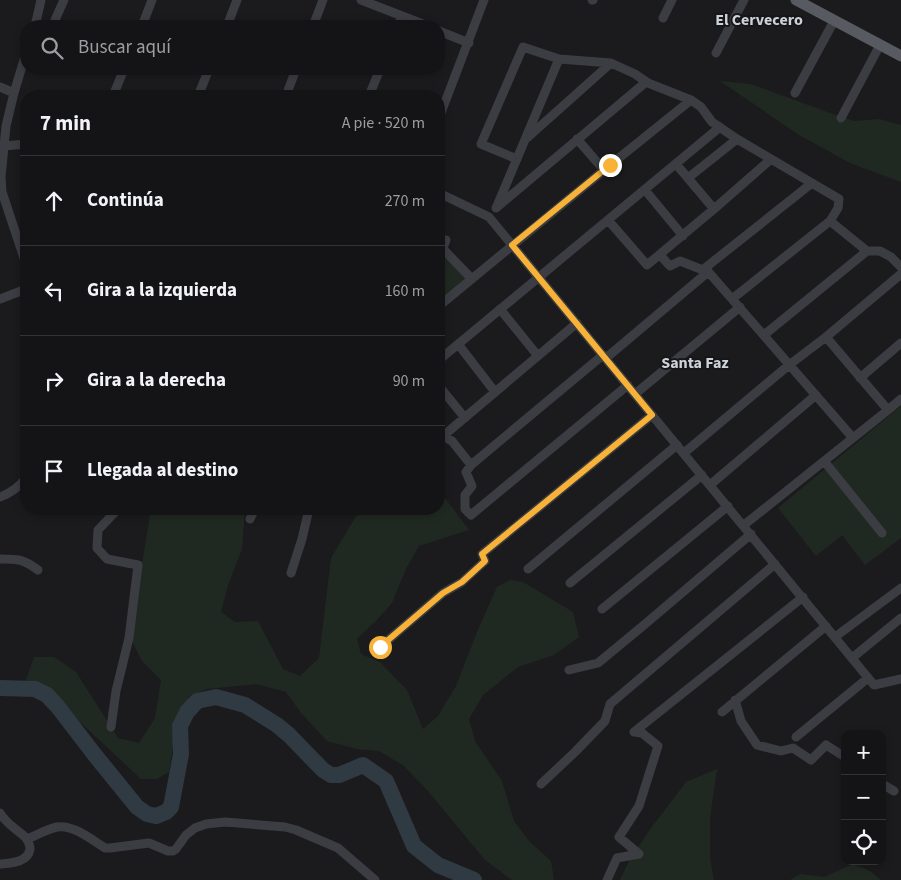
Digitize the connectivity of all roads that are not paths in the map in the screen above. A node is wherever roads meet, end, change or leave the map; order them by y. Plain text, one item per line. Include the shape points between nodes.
1 (41, 0) edge
2 (64, 0) edge
3 (152, 0) edge
4 (237, 0) edge
5 (323, 0) edge
6 (361, 0) edge
7 (484, 0) edge
8 (672, 0) edge
9 (744, 0) edge
10 (796, 0) edge
11 (402, 16) junction
12 (663, 18) dead end
13 (36, 20) edge
14 (55, 20) dead end
15 (144, 20) edge
16 (229, 20) edge
17 (315, 20) edge
18 (400, 20) edge
19 (412, 20) edge
20 (834, 21) junction
21 (445, 33) edge
22 (469, 43) junction
23 (880, 45) junction
24 (716, 53) dead end
25 (900, 55) edge
26 (559, 59) junction
27 (611, 63) junction
28 (20, 73) edge
29 (122, 75) edge
30 (207, 75) edge
31 (294, 75) edge
32 (378, 75) edge
33 (646, 82) junction
34 (0, 87) edge
35 (115, 90) edge
36 (200, 90) edge
37 (288, 90) edge
38 (371, 90) edge
39 (14, 93) junction
40 (795, 93) dead end
41 (691, 100) junction
42 (445, 103) edge
43 (840, 118) dead end
44 (3, 126) edge
45 (720, 127) junction
46 (577, 139) junction
47 (737, 139) junction
48 (524, 141) junction
49 (20, 145) edge
50 (4, 146) junction
51 (517, 159) junction
52 (771, 159) junction
53 (676, 164) junction
54 (604, 170) junction
55 (688, 178) junction
56 (812, 183) junction
57 (644, 190) junction
58 (445, 198) edge
59 (496, 208) junction
60 (714, 209) junction
61 (608, 220) junction
62 (830, 221) junction
63 (494, 222) junction
64 (683, 236) junction
65 (20, 239) edge
66 (512, 245) junction
67 (867, 251) junction
68 (445, 252) edge
69 (660, 255) junction
70 (901, 267) edge
71 (708, 272) junction
72 (901, 274) edge
73 (539, 277) junction
74 (471, 278) junction
75 (20, 291) edge
76 (0, 299) edge
77 (732, 299) junction
78 (445, 301) edge
79 (740, 307) junction
80 (500, 309) junction
81 (577, 324) junction
82 (764, 335) junction
83 (826, 337) junction
84 (901, 343) edge
85 (458, 344) junction
86 (445, 355) edge
87 (538, 356) junction
88 (604, 356) junction
89 (789, 365) junction
90 (860, 378) junction
91 (628, 385) junction
92 (495, 392) junction
93 (445, 393) edge
94 (635, 394) junction
95 (816, 395) junction
96 (901, 399) edge
97 (888, 410) junction
98 (652, 415) junction
99 (465, 418) junction
100 (445, 433) edge
101 (445, 438) edge
102 (853, 438) junction
103 (677, 445) junction
104 (684, 452) junction
105 (824, 461) junction
106 (471, 465) junction
107 (702, 475) junction
108 (20, 485) edge
109 (710, 485) junction
110 (0, 497) edge
111 (728, 506) junction
112 (112, 515) edge
113 (252, 515) edge
114 (308, 515) edge
115 (250, 519) dead end
116 (744, 526) junction
117 (882, 533) dead end
118 (751, 534) junction
119 (0, 560) edge
120 (775, 564) junction
121 (528, 569) dead end
122 (38, 570) dead end
123 (291, 573) dead end
124 (570, 583) dead end
125 (901, 588) edge
126 (803, 597) junction
127 (602, 609) dead end
128 (901, 618) edge
129 (826, 626) junction
130 (835, 637) junction
131 (380, 647) dead end
132 (852, 658) junction
133 (568, 670) dead end
134 (901, 680) edge
135 (871, 681) junction
136 (735, 700) junction
137 (722, 712) dead end
138 (111, 727) dead end
139 (796, 736) dead end
140 (841, 754) edge
141 (541, 784) dead end
142 (886, 786) edge
143 (894, 791) dead end
144 (0, 813) edge
145 (27, 839) junction
146 (0, 864) edge
147 (375, 880) edge
148 (607, 880) edge

1 - 13 street
2 - 14 street
3 - 15 street
4 - 16 street
5 - 17 street
6 - 11 street
7 - 22 street
8 - 12 street
9 - 24 street
10 - 20 main road
11 - 18 street
11 - 19 street
20 - 23 main road
20 - 40 street
21 - 22 street
22 - 42 street
23 - 25 main road
23 - 43 street
26 - 27 street
26 - 48 street
26 - 51 street via 523,48 481,144
27 - 33 street
27 - 48 street
28 - 39 street
29 - 35 street
30 - 36 street
31 - 37 street
32 - 38 street
33 - 41 street
33 - 46 street
34 - 39 street
39 - 44 street
41 - 45 street
41 - 54 street
44 - 50 street
45 - 47 street
45 - 53 street
46 - 54 street
46 - 59 street
47 - 52 street
47 - 55 street
48 - 51 street
49 - 50 street
50 - 65 street via 2,192
51 - 59 street
52 - 56 street
52 - 60 street
53 - 55 street
53 - 57 street
54 - 66 street
55 - 60 street
56 - 62 street via 839,198 838,208
56 - 71 street via 705,268
57 - 61 street
57 - 64 street
58 - 63 street via 489,216
59 - 63 street
60 - 64 street
61 - 69 street via 647,265
61 - 73 street
62 - 67 street
62 - 77 street
63 - 66 street
64 - 69 street
66 - 73 street
66 - 74 street
67 - 70 street via 880,251
67 - 82 street
68 - 74 street
69 - 71 street via 670,266 680,261
71 - 77 street
71 - 88 street
72 - 83 street
73 - 80 street
73 - 81 street
74 - 78 street
75 - 76 street
77 - 79 street
79 - 82 street
79 - 94 street
80 - 85 street
80 - 87 street
81 - 87 street
81 - 88 street
82 - 89 street
83 - 89 street
83 - 90 street
84 - 90 street
85 - 86 street
85 - 92 street
87 - 92 street
88 - 91 street
88 - 106 street
89 - 95 street
89 - 104 street
90 - 97 street
91 - 94 street
91 - 106 street via 471,515 465,509 465,495 472,486 466,472
92 - 99 street
93 - 99 street
94 - 98 street
95 - 102 street
95 - 109 street
96 - 97 street
97 - 102 street
98 - 103 street
98 - 131 street via 482,554 485,561 462,582 443,593
99 - 100 street
101 - 106 street via 452,441
102 - 105 street
103 - 104 street
103 - 121 street
104 - 107 street
105 - 116 street
105 - 117 street
107 - 109 street
107 - 124 street
108 - 110 street
109 - 111 street
111 - 116 street
111 - 127 street
112 - 138 street via 98,530 97,548 107,560 138,565 129,638
113 - 115 street
114 - 123 street
116 - 118 street
118 - 120 street
118 - 133 street via 598,663
119 - 122 street via 18,559
120 - 126 street
120 - 141 street via 610,704 605,721
125 - 130 street
126 - 129 street
126 - 148 street via 634,732 642,733 658,746 639,806 618,837 639,854 617,858
128 - 132 street
129 - 130 street
129 - 136 street
130 - 132 street
132 - 135 street
134 - 135 street
135 - 139 street
136 - 137 street
136 - 140 street via 740,721 757,745 781,751 794,748 810,760 826,745
142 - 143 street
144 - 145 street
145 - 146 street via 30,848 23,859
145 - 147 street via 58,827 68,827 105,848 149,843 173,851 186,835 206,824 226,822 285,827 338,848

